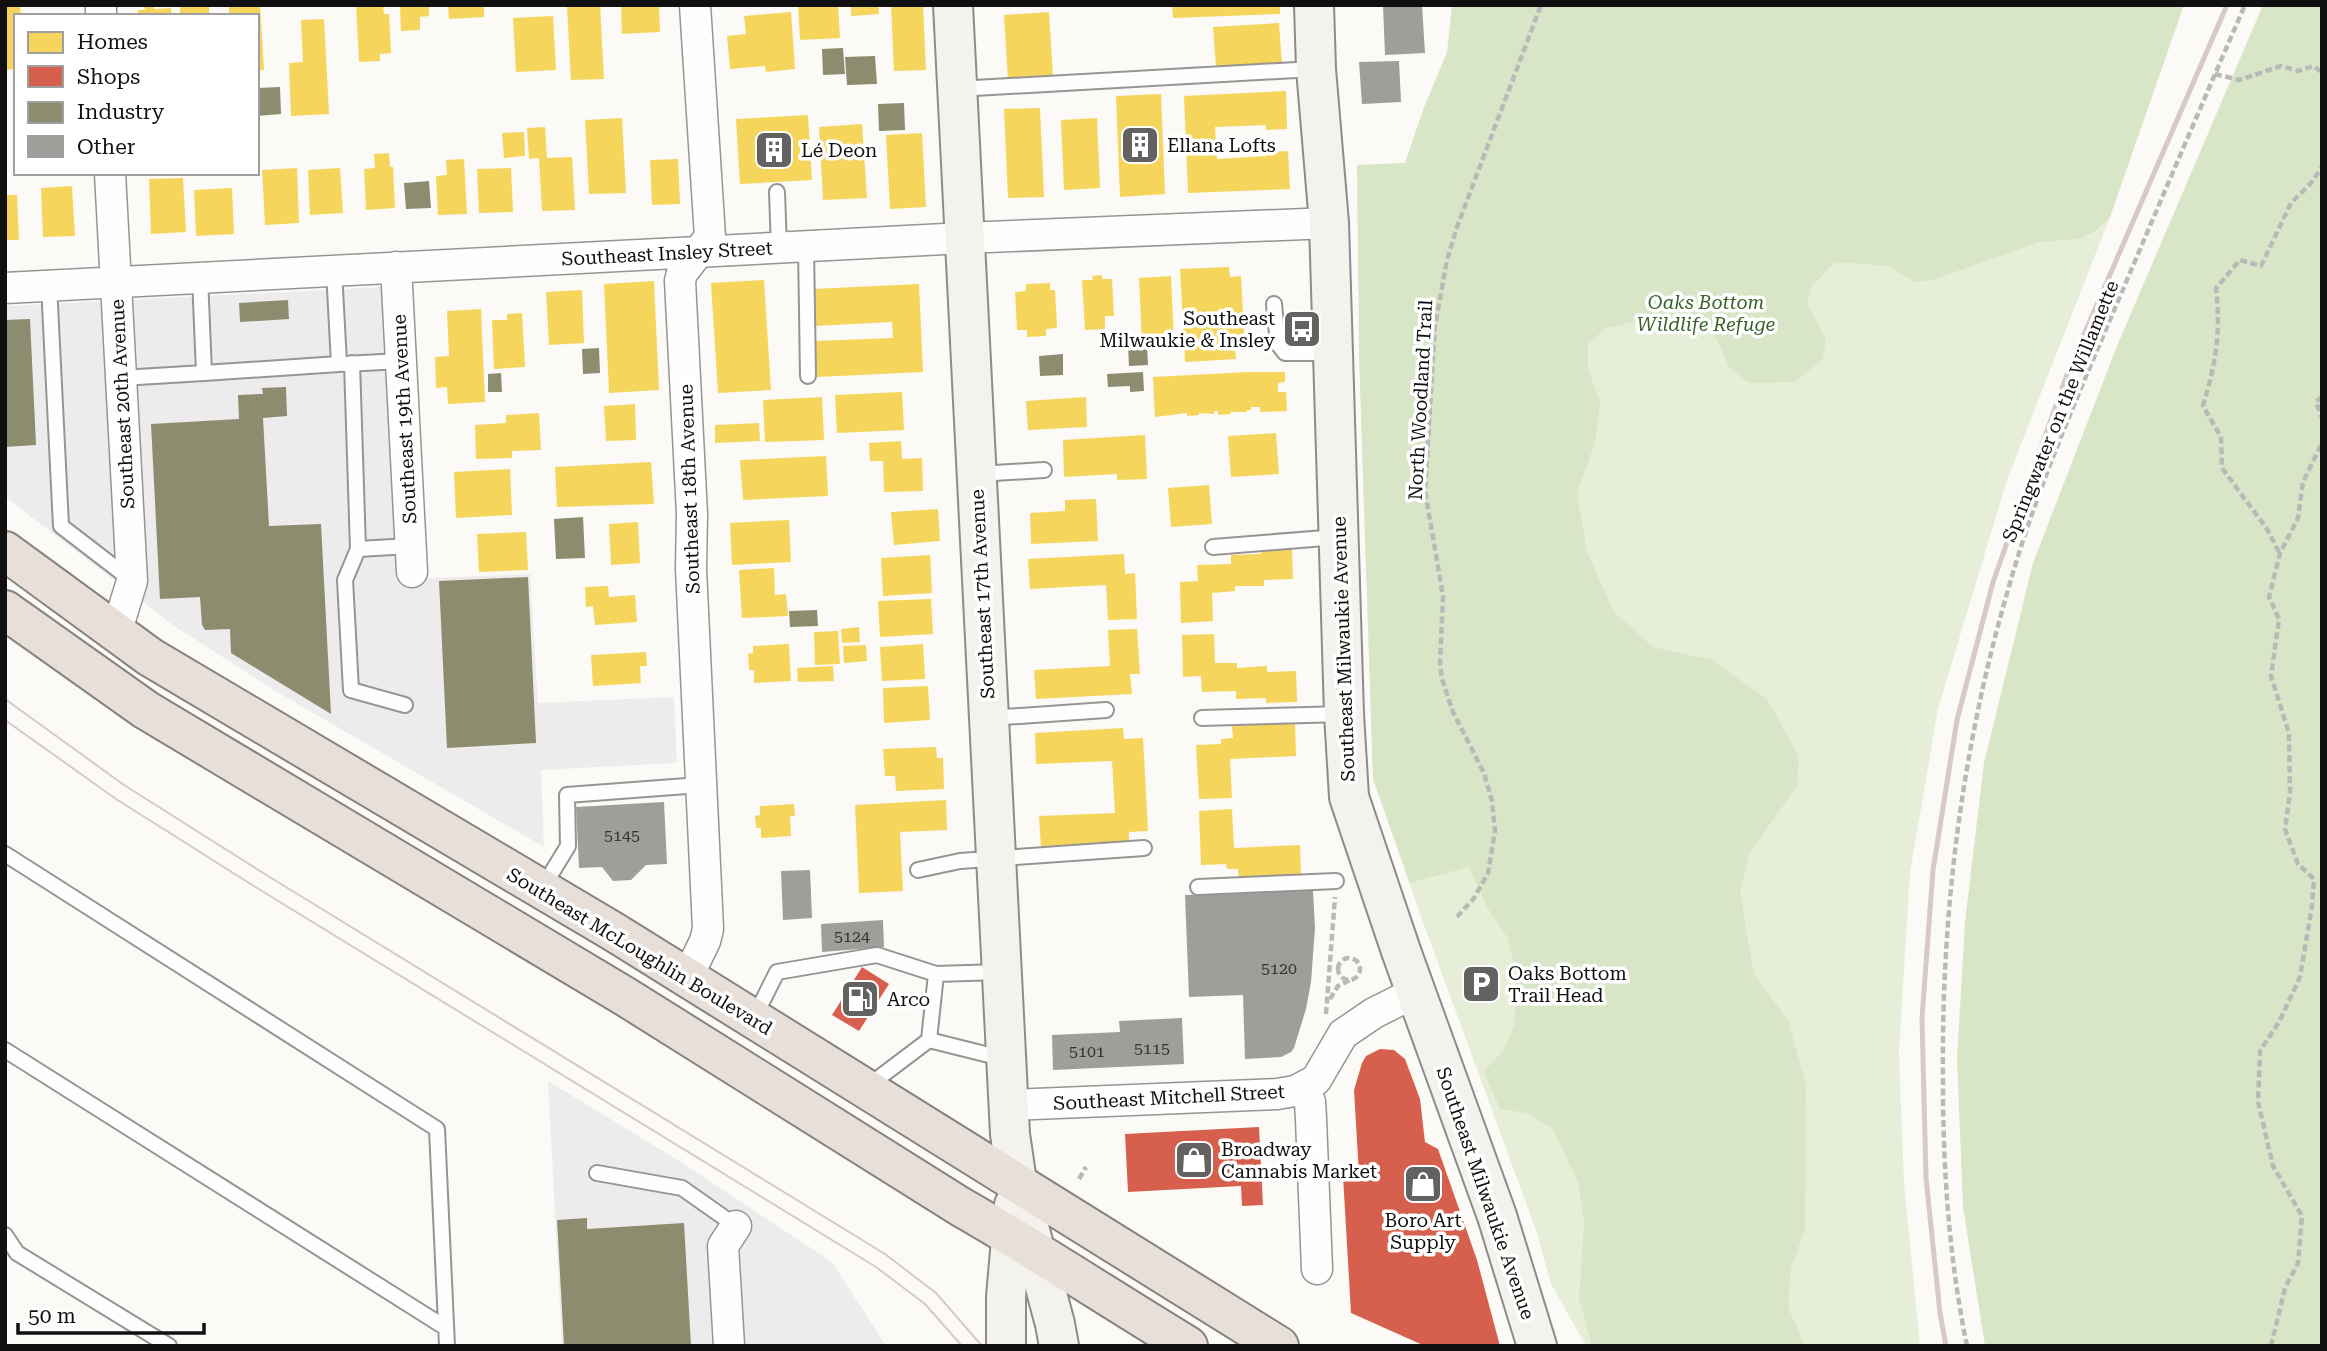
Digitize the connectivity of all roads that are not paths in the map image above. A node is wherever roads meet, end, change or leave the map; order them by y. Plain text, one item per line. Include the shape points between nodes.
1 (695, 5) edge
2 (953, 5) edge
3 (1314, 5) edge
4 (1316, 69) junction
5 (957, 89) junction
6 (110, 175) edge
7 (777, 192) dead end
8 (1329, 223) junction
9 (964, 238) junction
10 (792, 247) junction
11 (699, 252) junction
12 (396, 267) junction
13 (334, 270) junction
14 (200, 277) junction
15 (116, 282) junction
16 (49, 285) junction
17 (5, 288) edge
18 (1273, 304) dead end
19 (1333, 353) junction
20 (401, 360) junction
21 (346, 364) junction
22 (204, 373) junction
23 (808, 376) dead end
24 (121, 378) junction
25 (1044, 470) dead end
26 (976, 474) junction
27 (1339, 537) junction
28 (1213, 547) dead end
29 (358, 549) junction
30 (5, 551) edge
31 (411, 559) joint
32 (132, 581) junction
33 (5, 610) edge
34 (116, 633) junction
35 (405, 705) dead end
36 (1106, 710) dead end
37 (1344, 714) junction
38 (988, 718) junction
39 (1202, 719) dead end
40 (700, 785) junction
41 (1144, 848) dead end
42 (5, 854) edge
43 (995, 858) junction
44 (918, 870) dead end
45 (1336, 881) dead end
46 (1198, 887) dead end
47 (542, 890) junction
48 (1002, 972) junction
49 (936, 974) junction
50 (687, 978) junction
51 (1416, 992) junction
52 (753, 1019) junction
53 (929, 1040) junction
54 (5, 1050) edge
55 (1006, 1059) junction
56 (1305, 1087) junction
57 (864, 1089) junction
58 (1008, 1105) junction
59 (597, 1173) dead end
60 (1017, 1182) junction
61 (736, 1226) joint
62 (5, 1235) edge
63 (1023, 1243) junction
64 (1317, 1269) dead end
65 (446, 1328) junction
66 (153, 1341) edge
67 (169, 1346) edge
68 (447, 1346) edge
69 (729, 1346) edge
70 (1006, 1346) edge
71 (1059, 1346) edge
72 (1188, 1346) edge
73 (1279, 1346) edge
74 (1537, 1346) edge

1 - 11 street, Southeast 18th Avenue via 710,230
2 - 5 street, Southeast 17th Avenue
3 - 4 street, Southeast Milwaukie Avenue
4 - 5 lane
4 - 8 street, Southeast Milwaukie Avenue
5 - 9 street, Southeast 17th Avenue
6 - 15 street, Southeast 20th Avenue
7 - 10 lane
8 - 9 street, Southeast Insley Street
8 - 19 street, Southeast Milwaukie Avenue
9 - 10 street, Southeast Insley Street
9 - 26 street, Southeast 17th Avenue
10 - 11 street, Southeast Insley Street
10 - 23 lane
11 - 12 street, Southeast Insley Street
11 - 40 street, Southeast 18th Avenue via 680,281
12 - 13 street, Southeast Insley Street
12 - 20 street, Southeast 19th Avenue
13 - 14 street, Southeast Insley Street
13 - 21 lane
14 - 15 street, Southeast Insley Street
14 - 22 lane
15 - 16 street, Southeast Insley Street
15 - 24 street, Southeast 20th Avenue
16 - 17 street, Southeast Insley Street
16 - 32 lane via 61,526
18 - 19 lane via 1278,344 1285,353
19 - 27 street, Southeast Milwaukie Avenue
20 - 21 lane
20 - 31 street, Southeast 19th Avenue
21 - 22 lane
21 - 29 lane
22 - 24 lane
24 - 32 street, Southeast 20th Avenue
25 - 26 lane
26 - 38 street, Southeast 17th Avenue
27 - 28 lane
27 - 37 street, Southeast Milwaukie Avenue
29 - 31 lane
29 - 35 lane via 345,580 351,690
30 - 34 highway, Southeast McLoughlin Boulevard
32 - 34 street, Southeast 20th Avenue
33 - 63 highway via 167,722 626,997
34 - 47 highway, Southeast McLoughlin Boulevard
36 - 38 lane
37 - 39 lane
37 - 51 street, Southeast Milwaukie Avenue via 1349,797
38 - 43 street, Southeast 17th Avenue
40 - 47 lane via 567,795 568,846
40 - 50 street, Southeast 18th Avenue via 708,929
41 - 43 lane
42 - 65 lane via 436,1129
43 - 44 lane
43 - 48 street, Southeast 17th Avenue
45 - 46 lane
47 - 50 highway, Southeast McLoughlin Boulevard
48 - 49 lane
48 - 55 street, Southeast 17th Avenue
49 - 52 lane via 877,955 777,972
49 - 53 lane
50 - 52 highway, Southeast McLoughlin Boulevard
51 - 56 street, Southeast Mitchell Street via 1343,1034 1316,1080
51 - 74 street, Southeast Milwaukie Avenue via 1497,1216
52 - 57 highway, Southeast McLoughlin Boulevard
53 - 55 lane
53 - 57 lane
54 - 65 lane
55 - 58 street, Southeast 17th Avenue
56 - 58 street, Southeast Mitchell Street via 1278,1094
56 - 64 street via 1310,1102
57 - 60 highway, Southeast McLoughlin Boulevard
58 - 60 street, Southeast 17th Avenue
59 - 61 lane via 682,1188
60 - 63 street, Southeast 17th Avenue
60 - 73 highway, Southeast McLoughlin Boulevard
61 - 69 street via 723,1246
62 - 66 lane via 18,1253
63 - 70 street, Southeast 17th Avenue via 1006,1297
63 - 71 street, Southeast 17th Avenue
63 - 72 highway
65 - 68 lane
66 - 67 lane

